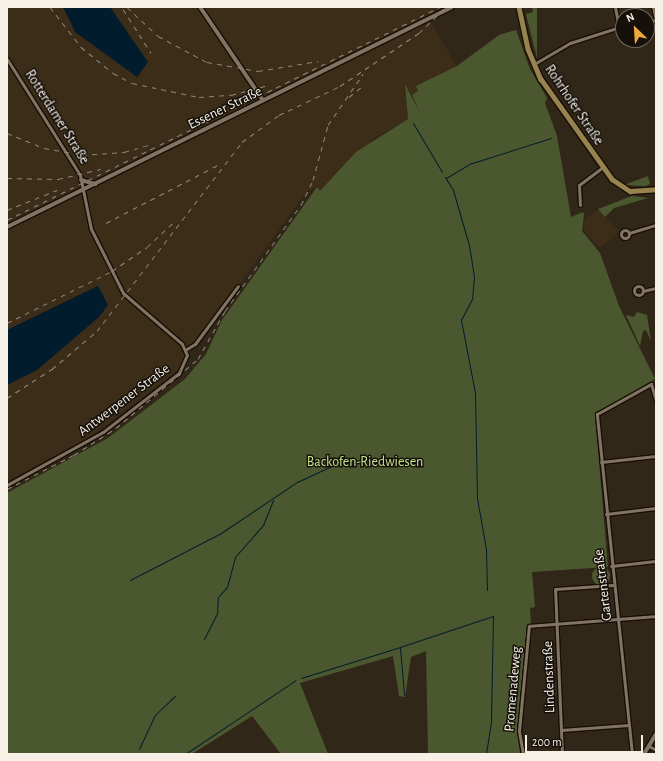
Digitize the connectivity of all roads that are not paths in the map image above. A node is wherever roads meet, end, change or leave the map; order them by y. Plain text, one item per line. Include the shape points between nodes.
1 (200, 7) edge
2 (452, 7) edge
3 (519, 7) edge
4 (654, 7) edge
5 (656, 20) edge
6 (615, 28) edge
7 (7, 58) edge
8 (534, 64) junction
9 (262, 99) junction
10 (604, 167) junction
11 (81, 180) junction
12 (95, 184) junction
13 (656, 189) edge
14 (83, 190) junction
15 (580, 205) dead end
16 (656, 225) edge
17 (7, 227) edge
18 (630, 233) dead end
19 (238, 286) dead end
20 (656, 288) edge
21 (643, 291) dead end
22 (185, 350) junction
23 (656, 400) edge
24 (656, 456) edge
25 (601, 462) junction
26 (7, 485) edge
27 (656, 508) edge
28 (606, 514) junction
29 (656, 561) edge
30 (611, 566) junction
31 (613, 585) junction
32 (656, 616) edge
33 (618, 619) junction
34 (558, 623) junction
35 (629, 725) junction
36 (561, 730) junction
37 (656, 734) edge
38 (649, 746) junction
39 (656, 750) edge
40 (523, 754) edge
41 (562, 754) edge
42 (632, 754) edge
43 (644, 754) edge

1 - 9 street
2 - 9 street, Essener Straße
3 - 8 main road, Rohrhofer Straße
4 - 5 street
6 - 8 street via 570,43
7 - 11 street, Rotterdamer Straße
8 - 10 main road, Rohrhofer Straße via 548,90
9 - 12 street, Essener Straße via 250,108
10 - 13 main road, Rohrhofer Straße via 625,189
10 - 15 street via 579,185
11 - 12 street
11 - 14 street, Rotterdamer Straße
12 - 14 street, Essener Straße
14 - 17 street, Essener Straße
14 - 22 street, Rotterdamer Straße via 90,229 123,293
16 - 18 street
19 - 22 street via 203,335
20 - 21 street
22 - 26 street, Antwerpener Straße via 186,362 179,373 128,414 79,448
23 - 25 street, Gartenstraße via 651,384 597,414
24 - 25 street
25 - 28 street, Gartenstraße
27 - 28 street
28 - 30 street, Gartenstraße
29 - 30 street
30 - 31 street, Gartenstraße
31 - 33 street, Gartenstraße
31 - 34 street, Lindenstraße via 555,589
32 - 33 street
33 - 34 street
33 - 35 street, Gartenstraße
34 - 36 street, Lindenstraße
34 - 40 street, Promenadeweg via 529,626 519,732
35 - 36 street
35 - 42 street, Gartenstraße
36 - 41 street, Lindenstraße
37 - 38 street
38 - 39 street
38 - 43 street

